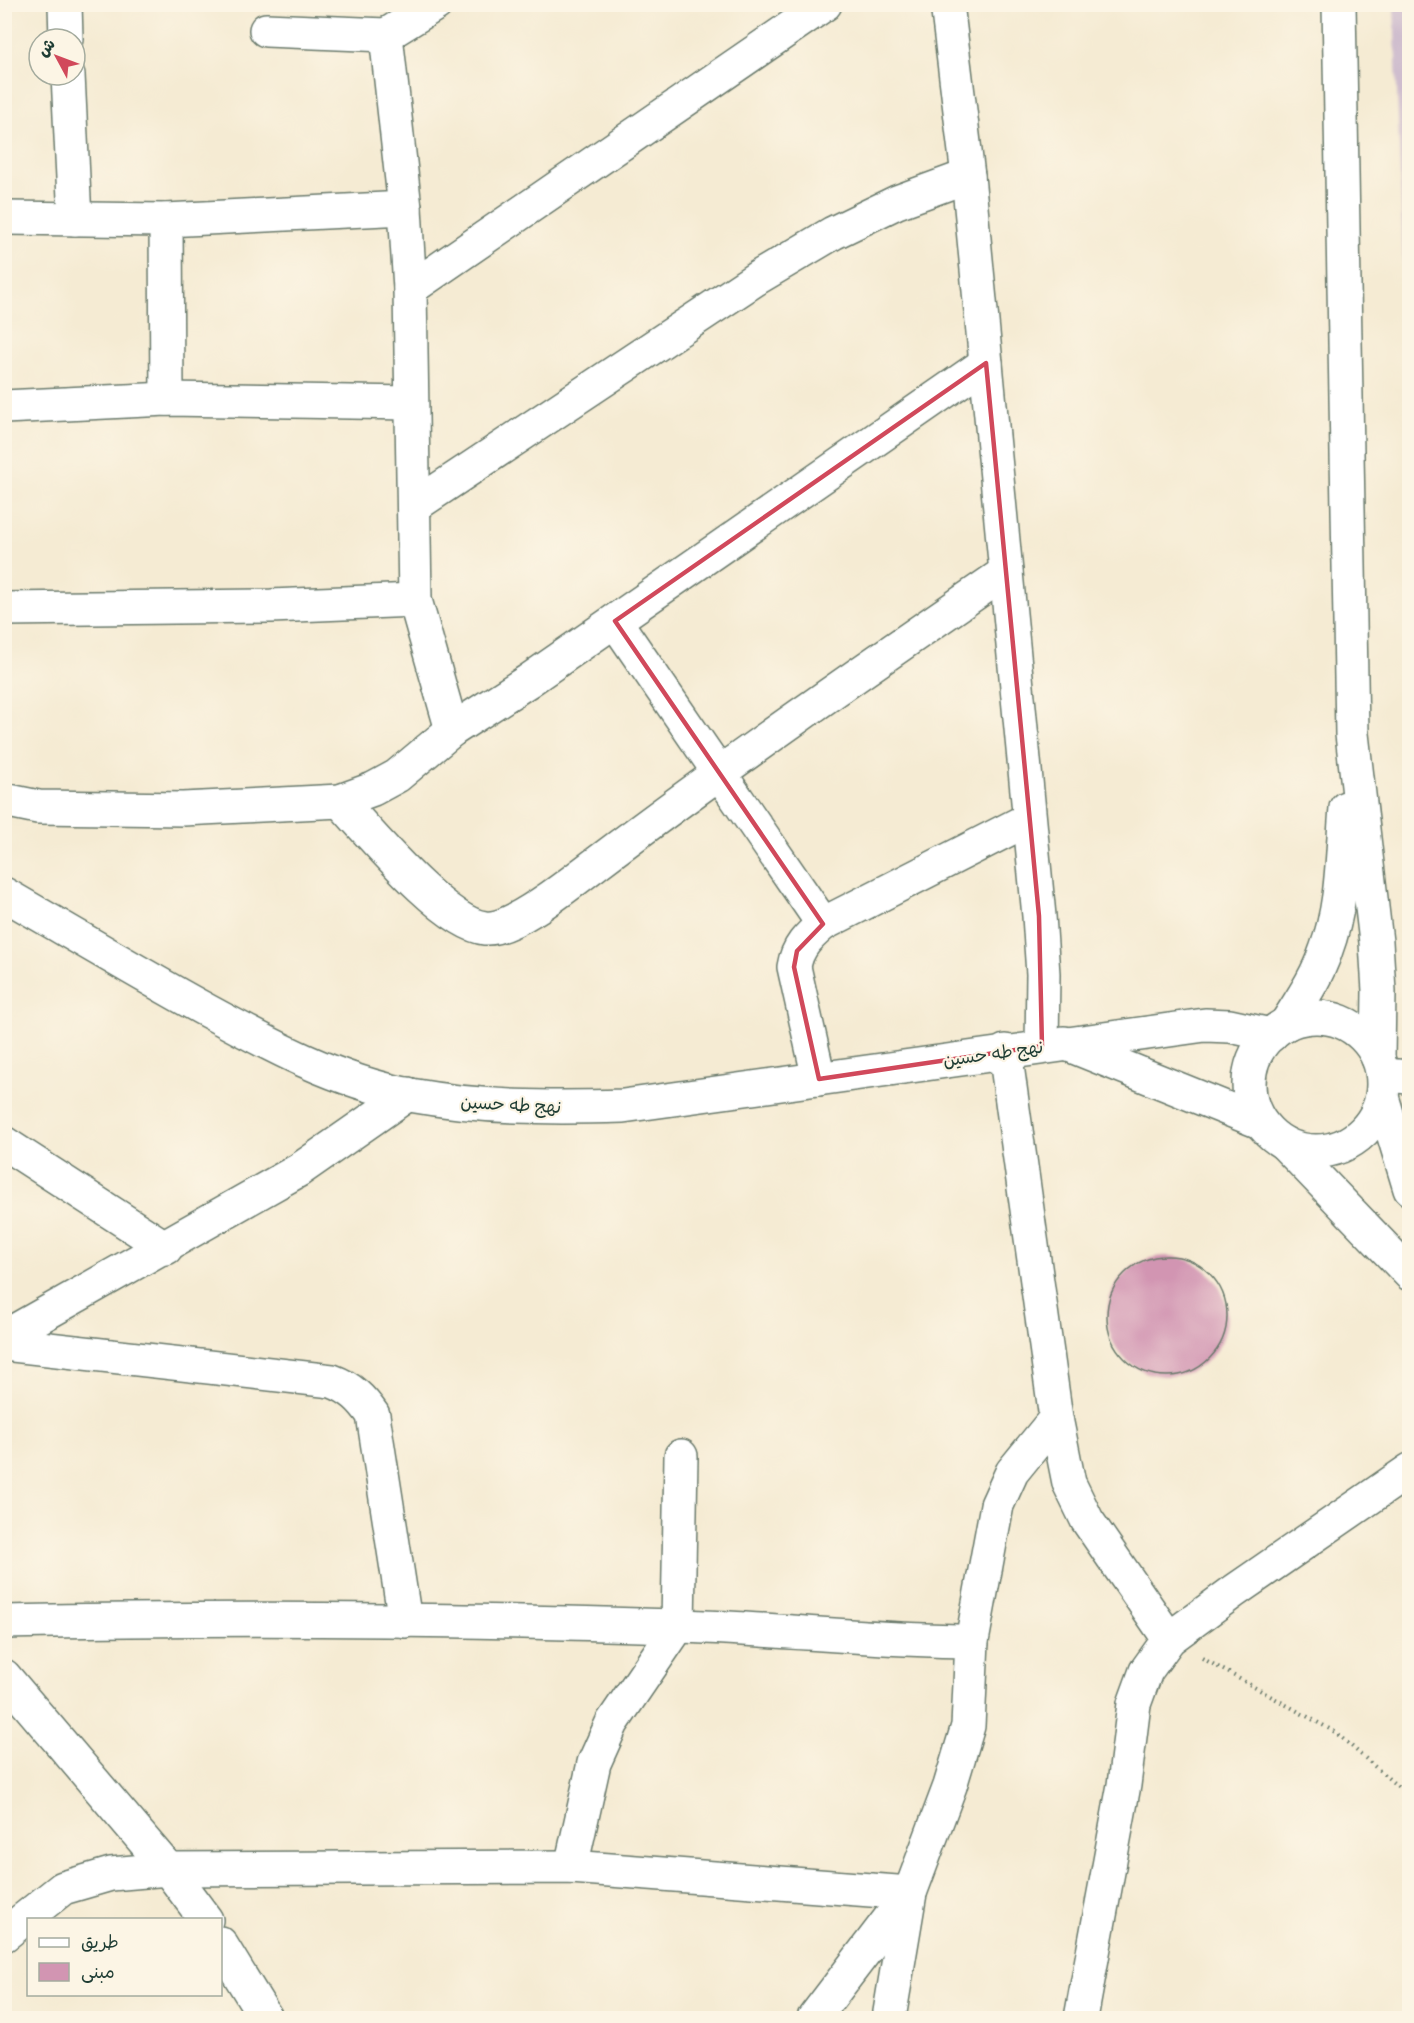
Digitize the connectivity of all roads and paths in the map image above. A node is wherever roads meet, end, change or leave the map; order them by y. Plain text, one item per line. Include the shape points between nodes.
1 (65, 4) edge
2 (436, 4) edge
3 (947, 4) edge
4 (1339, 4) edge
5 (824, 5) edge
6 (66, 27) edge
7 (266, 30) dead end
8 (386, 35) junction
9 (69, 87) edge
10 (968, 176) junction
11 (405, 208) junction
12 (4, 219) edge
13 (75, 219) junction
14 (166, 220) junction
15 (410, 289) junction
16 (986, 363) junction
17 (167, 399) junction
18 (410, 403) junction
19 (4, 407) edge
20 (414, 506) junction
21 (1006, 572) junction
22 (415, 600) junction
23 (4, 609) edge
24 (615, 621) junction
25 (452, 730) junction
26 (1352, 734) junction
27 (720, 771) junction
28 (4, 800) edge
29 (340, 801) junction
30 (1029, 819) junction
31 (4, 894) edge
32 (823, 924) junction
33 (1278, 1029) junction
34 (1052, 1044) junction
35 (1005, 1051) junction
36 (1388, 1077) edge
37 (819, 1079) junction
38 (408, 1094) junction
39 (1260, 1122) junction
40 (4, 1143) edge
41 (1285, 1144) junction
42 (1410, 1189) edge
43 (166, 1248) junction
44 (1410, 1274) edge
45 (4, 1337) edge
46 (4, 1344) edge
47 (1056, 1418) junction
48 (681, 1456) dead end
49 (1410, 1470) edge
50 (405, 1621) junction
51 (4, 1622) edge
52 (678, 1626) junction
53 (1169, 1639) junction
54 (972, 1641) junction
55 (4, 1676) edge
56 (1410, 1797) edge
57 (570, 1867) junction
58 (168, 1869) junction
59 (910, 1893) junction
60 (205, 1918) edge
61 (4, 1935) edge
62 (222, 1946) edge
63 (266, 2019) edge
64 (814, 2019) edge
65 (889, 2019) edge
66 (1081, 2019) edge

1 - 6 street
2 - 8 street
3 - 10 street
4 - 26 street
5 - 15 street
7 - 8 street
8 - 11 street
9 - 13 street
10 - 16 street
10 - 20 street via 897,202 833,233 757,278
11 - 14 street
11 - 15 street
12 - 13 street
13 - 14 street
14 - 17 street
15 - 18 street
16 - 21 street
16 - 24 street
17 - 18 street
17 - 19 street
18 - 20 street
20 - 22 street
21 - 27 street
21 - 30 street
22 - 23 street
22 - 25 street
24 - 25 street
24 - 27 street
25 - 29 street via 397,776
26 - 33 street via 1335,919 1318,970
26 - 36 street
27 - 29 street via 553,895 518,918 487,928 467,923 439,902
27 - 32 street
28 - 29 street via 38,807 183,809
30 - 32 street
30 - 34 street
31 - 38 street, نهج طه حسين via 275,1048 327,1070
32 - 37 street via 797,951 794,967
33 - 34 street, نهج طه حسين via 1205,1025
33 - 36 street via 1307,1017 1329,1018 1350,1025 1367,1039
33 - 39 street via 1258,1050 1251,1067 1252,1105
34 - 35 street, نهج طه حسين
34 - 39 street, نهج طه حسين
35 - 37 street, نهج طه حسين
35 - 47 street
36 - 41 street via 1375,1116 1362,1133 1345,1145 1325,1151
36 - 42 street
37 - 38 street, نهج طه حسين via 623,1106 485,1105
38 - 43 street via 299,1170
39 - 41 street
40 - 43 street
41 - 44 street
43 - 45 street
46 - 50 street via 332,1381 346,1387 374,1415
47 - 53 street via 1069,1483 1087,1520
47 - 54 street via 1012,1472 997,1505
48 - 52 street
49 - 53 street
50 - 51 street via 188,1618
50 - 52 street
52 - 54 street
52 - 57 street via 612,1723 594,1762
53 - 56 path via 1335,1732
53 - 66 street via 1146,1671 1134,1704 1124,1785
54 - 59 street via 969,1726
55 - 58 street
57 - 58 street
57 - 59 street
58 - 60 street
58 - 61 street via 111,1874 63,1888
59 - 64 street
59 - 65 street
62 - 63 street

